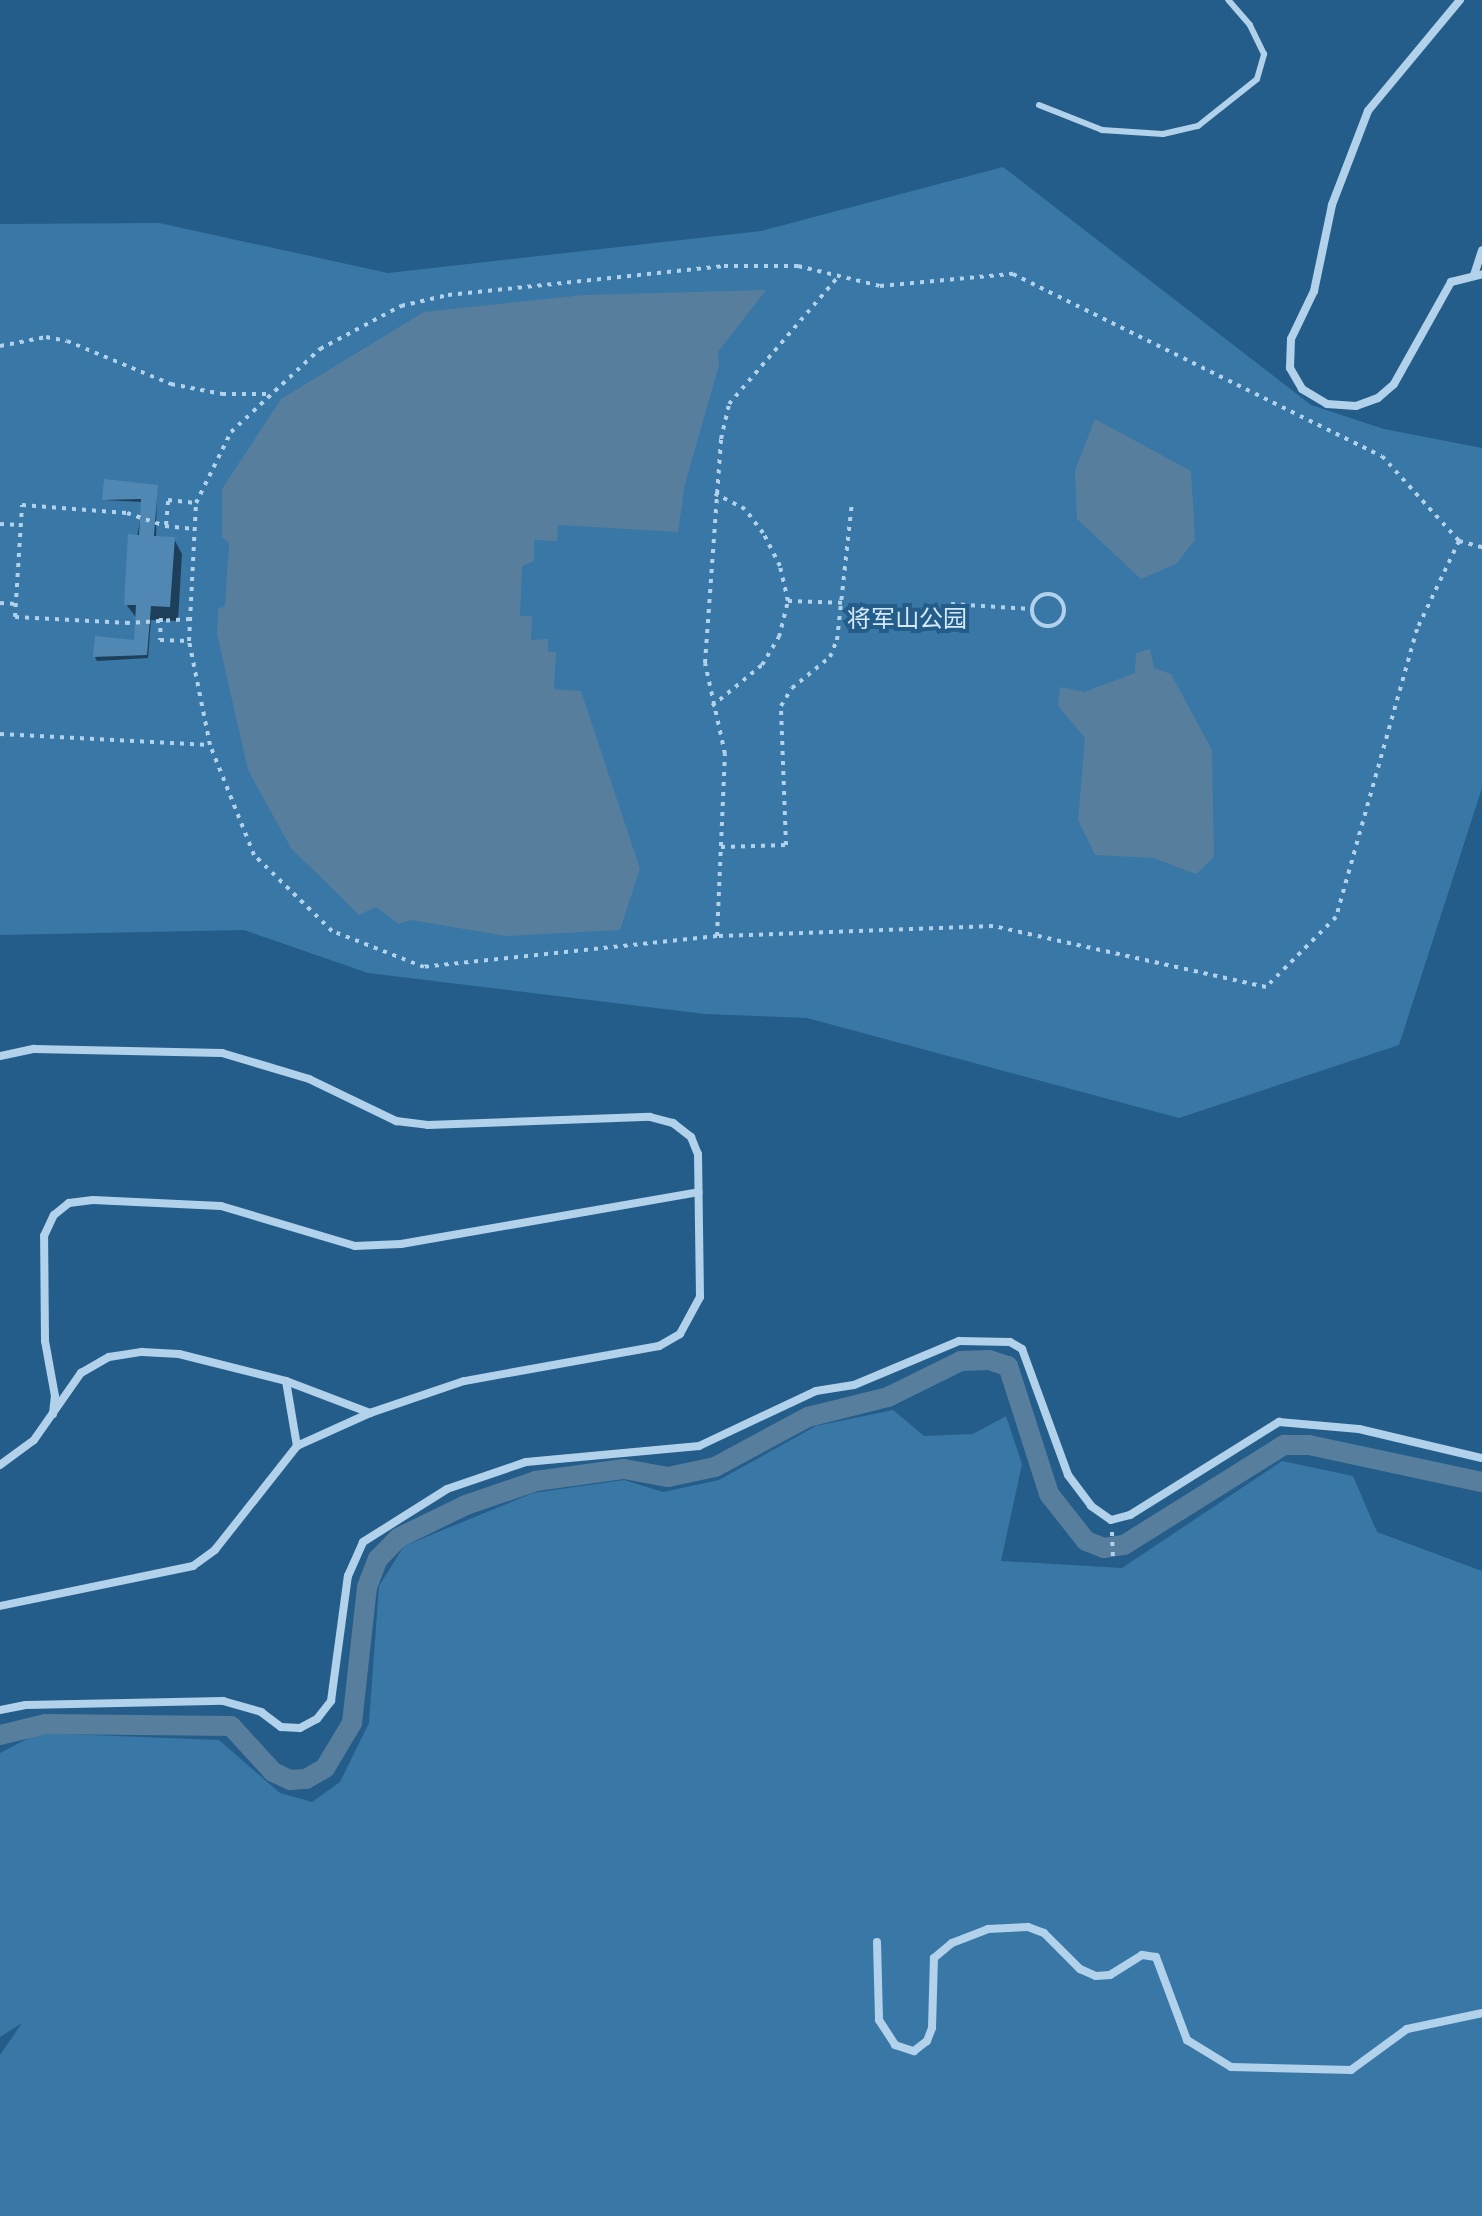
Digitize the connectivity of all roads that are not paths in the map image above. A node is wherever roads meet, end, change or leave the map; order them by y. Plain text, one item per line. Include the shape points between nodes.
1 (1228, 0) edge
2 (1460, 0) edge
3 (1039, 105) dead end
4 (1482, 250) edge
5 (1478, 274) edge
6 (0, 1056) edge
7 (698, 1192) junction
8 (286, 1381) junction
9 (370, 1413) junction
10 (53, 1414) junction
11 (297, 1446) junction
12 (1482, 1458) edge
13 (0, 1465) edge
14 (0, 1606) edge
15 (0, 1710) edge
16 (877, 1942) dead end
17 (1482, 2013) edge

1 - 3 lane via 1250,25 1264,54 1257,79 1198,126 1163,134 1102,130
2 - 5 street via 1368,111 1332,205 1314,291 1291,339 1290,368 1302,389 1327,404 1356,406 1378,398 1394,384 1451,282
4 - 5 street
6 - 7 street via 34,1049 222,1053 309,1079 396,1121 428,1125 650,1117 673,1123 691,1137 698,1154
7 - 9 street via 700,1297 680,1334 613,1358 464,1381
7 - 10 street via 401,1244 355,1246 221,1206 69,1203 54,1215 44,1236 45,1341
8 - 9 street
8 - 10 street via 179,1354 142,1352 109,1357 81,1373
8 - 11 street
9 - 11 street
10 - 13 street via 34,1440
11 - 14 street via 215,1550 193,1566
12 - 15 street via 1359,1429 1279,1422 1130,1515 1111,1520 1091,1506 1068,1475 1022,1349 1010,1342 959,1341 854,1385 816,1391 699,1446 526,1462 447,1489 363,1542 341,1613 331,1701 317,1719 300,1728 281,1727 261,1712 223,1701
16 - 17 street via 879,2020 895,2045 914,2051 927,2041 932,2028 934,1958 952,1943 988,1929 1028,1927 1044,1933 1080,1969 1096,1976 1110,1975 1142,1955 1156,1957 1187,2040 1231,2067 1351,2070 1407,2029

